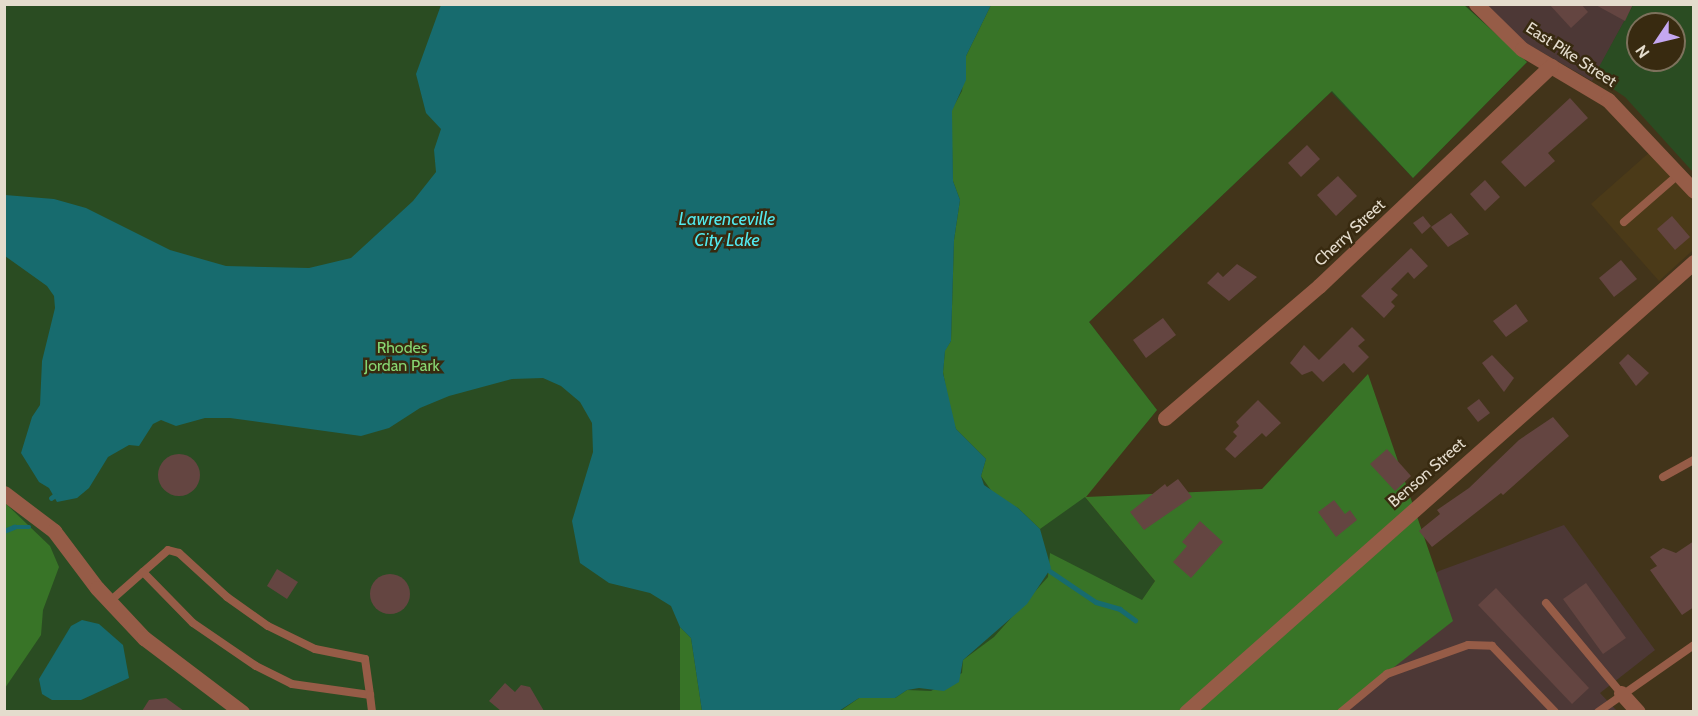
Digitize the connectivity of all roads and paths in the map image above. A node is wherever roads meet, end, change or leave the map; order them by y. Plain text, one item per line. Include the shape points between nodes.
1 (1476, 4) edge
2 (1551, 66) junction
3 (1678, 174) junction
4 (1694, 191) edge
5 (1624, 222) dead end
6 (1694, 262) edge
7 (1165, 418) dead end
8 (1694, 460) edge
9 (1663, 477) dead end
10 (4, 493) edge
11 (143, 572) junction
12 (110, 603) junction
13 (1546, 603) dead end
14 (1694, 645) edge
15 (1621, 693) junction
16 (370, 695) junction
17 (238, 711) edge
18 (372, 711) edge
19 (1186, 711) edge
20 (1341, 711) edge
21 (1555, 711) edge
22 (1598, 711) edge
23 (1638, 711) edge

1 - 2 street, East Pike Street via 1522,49
2 - 3 street, East Pike Street via 1608,100
2 - 7 street, Cherry Street via 1319,286
3 - 4 street, East Pike Street
3 - 5 lane
6 - 19 street, Benson Street
8 - 9 lane
10 - 12 street via 54,531
11 - 12 lane
11 - 16 lane via 193,623 256,666 292,684
11 - 16 lane via 168,550 179,553 227,597 267,626 315,649 365,659
12 - 17 street via 164,656
13 - 15 lane
14 - 15 lane
15 - 22 lane
15 - 23 street
16 - 18 lane
20 - 21 lane via 1387,674 1468,645 1492,646

